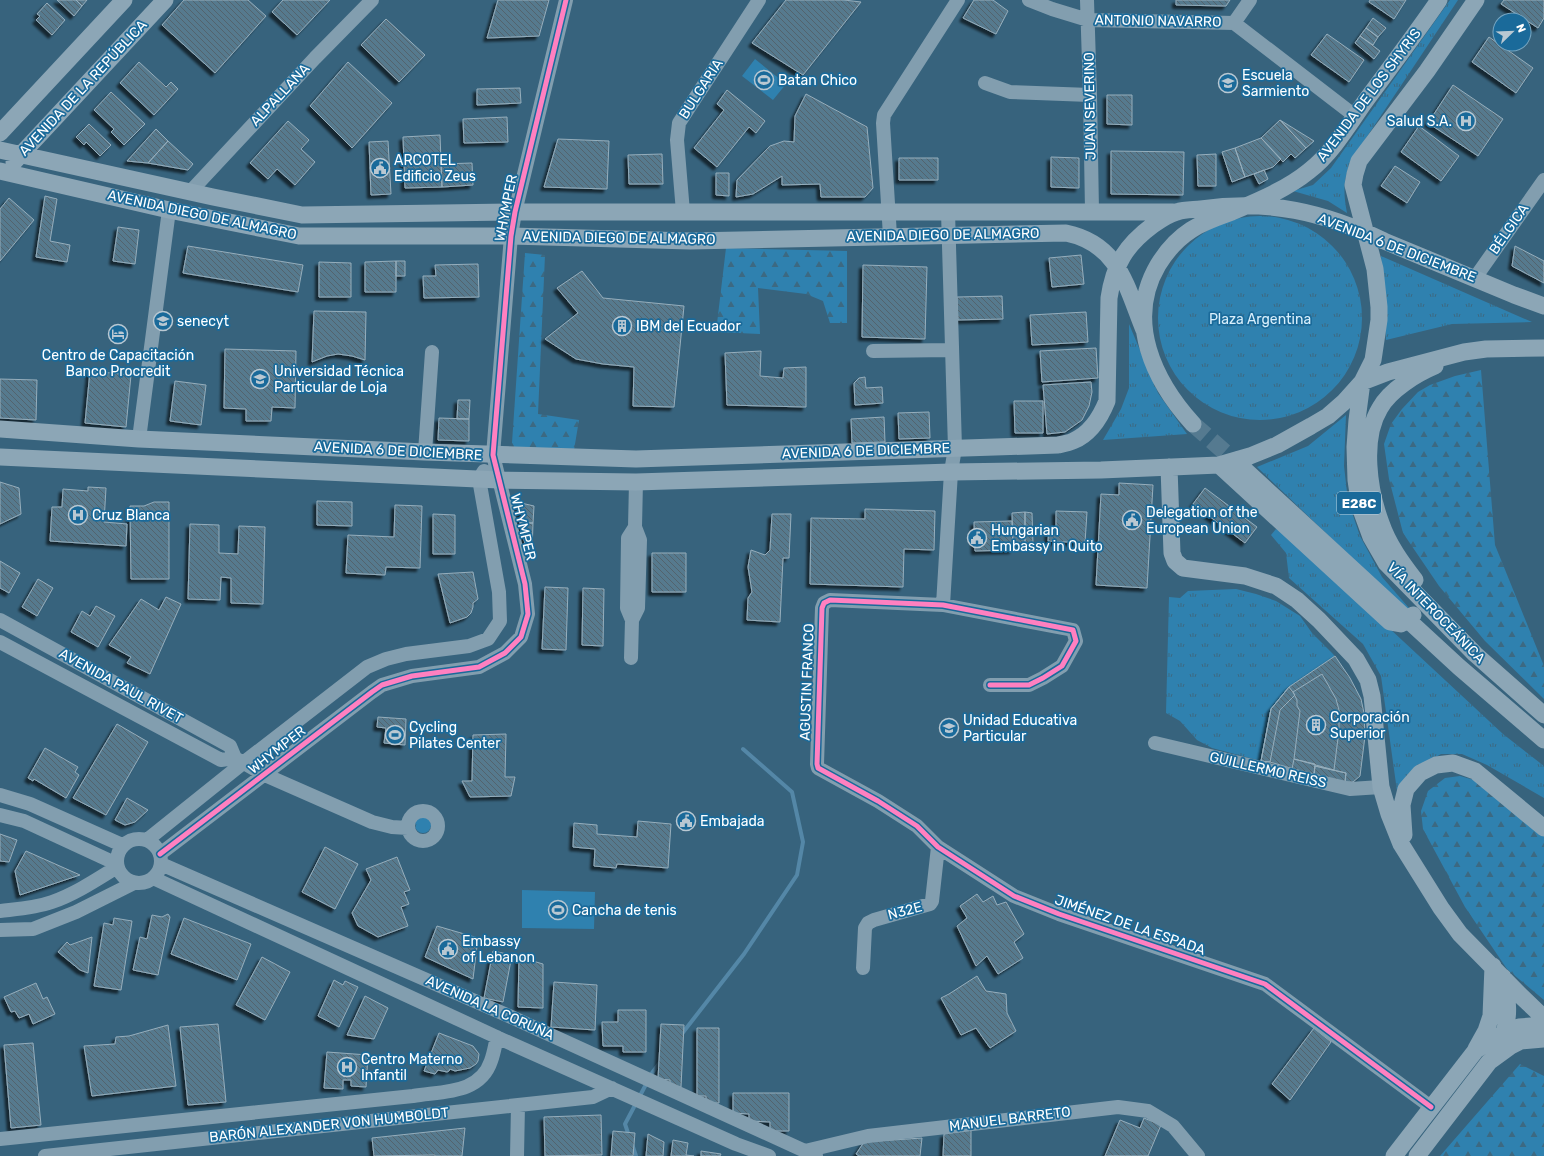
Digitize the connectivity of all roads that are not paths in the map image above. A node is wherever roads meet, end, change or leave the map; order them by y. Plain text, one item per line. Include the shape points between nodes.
1 (124, 0) edge
2 (165, 0) edge
3 (372, 0) edge
4 (566, 0) edge
5 (759, 0) edge
6 (958, 0) edge
7 (1029, 0) edge
8 (1087, 0) edge
9 (1250, 0) edge
10 (1439, 0) edge
11 (1476, 0) edge
12 (1088, 20) junction
13 (1234, 23) junction
14 (985, 82) dead end
15 (1090, 95) junction
16 (1355, 116) junction
17 (0, 133) edge
18 (0, 150) edge
19 (21, 155) junction
20 (2, 173) edge
21 (1544, 180) edge
22 (190, 192) junction
23 (1250, 205) junction
24 (169, 210) junction
25 (888, 211) junction
26 (515, 212) junction
27 (683, 212) junction
28 (948, 212) junction
29 (1092, 212) junction
30 (1178, 212) junction
31 (1365, 232) junction
32 (949, 235) junction
33 (511, 236) junction
34 (890, 236) junction
35 (1118, 267) junction
36 (1475, 278) junction
37 (1544, 306) edge
38 (1144, 330) junction
39 (1544, 348) edge
40 (951, 350) junction
41 (873, 351) dead end
42 (432, 352) dead end
43 (1464, 352) junction
44 (1362, 382) junction
45 (1193, 424) tunnel mouth
46 (0, 429) edge
47 (140, 439) junction
48 (955, 448) junction
49 (425, 452) junction
50 (493, 455) junction
51 (0, 457) edge
52 (1219, 465) junction
53 (1169, 467) junction
54 (1244, 470) tunnel mouth
55 (951, 472) junction
56 (479, 479) junction
57 (499, 480) junction
58 (636, 482) junction
59 (1425, 602) junction
60 (943, 605) junction
61 (0, 620) edge
62 (1408, 620) junction
63 (1457, 636) junction
64 (0, 642) edge
65 (1441, 650) junction
66 (1475, 654) junction
67 (631, 658) dead end
68 (990, 685) dead end
69 (1528, 701) junction
70 (1515, 715) junction
71 (1544, 715) edge
72 (1544, 740) edge
73 (1155, 743) dead end
74 (239, 760) junction
75 (818, 768) joint
76 (265, 774) junction
77 (1381, 787) junction
78 (0, 795) edge
79 (0, 815) edge
80 (408, 828) dead end
81 (1544, 828) edge
82 (148, 840) junction
83 (122, 845) junction
84 (938, 847) junction
85 (1407, 853) junction
86 (161, 859) junction
87 (117, 866) junction
88 (153, 878) junction
89 (134, 882) junction
90 (0, 910) edge
91 (0, 930) edge
92 (863, 968) dead end
93 (1498, 972) junction
94 (1544, 1018) edge
95 (1544, 1029) edge
96 (1505, 1032) junction
97 (497, 1037) junction
98 (1544, 1039) edge
99 (1476, 1050) junction
100 (1489, 1062) junction
101 (612, 1088) junction
102 (518, 1105) junction
103 (1431, 1107) junction
104 (0, 1139) edge
105 (807, 1154) edge
106 (44, 1156) edge
107 (517, 1156) edge
108 (769, 1156) edge
109 (1198, 1156) edge
110 (1394, 1156) edge
111 (1417, 1156) edge

1 - 17 main road
2 - 19 main road, AVENIDA DE LA REPÚBLICA
3 - 22 street, ALPALLANA
4 - 26 street, WHYMPER
5 - 27 street, BULGARIA via 679,123 677,140
6 - 25 street via 884,115
7 - 12 street, ANTONIO NAVARRO
8 - 12 street, JUAN SEVERINO
9 - 13 street
10 - 16 main road, AVENIDA DE LOS SHYRIS
11 - 31 main road via 1427,71 1359,161 1353,186
12 - 13 street, ANTONIO NAVARRO
12 - 15 street, JUAN SEVERINO
13 - 16 street, ANTONIO NAVARRO
14 - 15 street via 1010,92
15 - 29 street, JUAN SEVERINO
16 - 23 main road, AVENIDA DE LOS SHYRIS via 1322,160 1309,172
18 - 19 main road, AVENIDA DIEGO DE ALMAGRO
19 - 20 main road, AVENIDA DE LA REPÚBLICA
19 - 22 main road, AVENIDA DIEGO DE ALMAGRO
20 - 24 main road, AVENIDA DIEGO DE ALMAGRO
21 - 36 street, BÉLGICA
22 - 26 main road, AVENIDA DIEGO DE ALMAGRO via 302,215
23 - 30 main road, AVENIDA 6 DE DICIEMBRE
23 - 31 main road, AVENIDA 6 DE DICIEMBRE via 1301,211
23 - 38 main road via 1203,223 1179,239 1166,253 1153,273 1147,289
24 - 33 main road, AVENIDA DIEGO DE ALMAGRO via 300,236
24 - 47 street
25 - 27 main road, AVENIDA DIEGO DE ALMAGRO
25 - 28 main road, AVENIDA DIEGO DE ALMAGRO
25 - 34 street
26 - 27 main road, AVENIDA DIEGO DE ALMAGRO
26 - 33 street, WHYMPER
28 - 29 main road, AVENIDA DIEGO DE ALMAGRO
28 - 32 street
29 - 30 main road, AVENIDA DIEGO DE ALMAGRO
30 - 35 main road, AVENIDA 6 DE DICIEMBRE via 1158,221 1132,242
31 - 36 main road, AVENIDA 6 DE DICIEMBRE
31 - 44 main road, VÍA INTEROCEÁNICA via 1377,281 1379,320 1373,360
32 - 34 main road, AVENIDA DIEGO DE ALMAGRO
32 - 35 main road, AVENIDA DIEGO DE ALMAGRO via 1066,233 1081,236 1096,245
32 - 40 street
33 - 34 main road, AVENIDA DIEGO DE ALMAGRO via 690,241
33 - 50 street, WHYMPER
35 - 38 main road, AVENIDA DIEGO DE ALMAGRO
35 - 48 main road, AVENIDA 6 DE DICIEMBRE via 1111,282 1109,298 1107,401 1096,423 1074,441 1058,445
36 - 37 main road, AVENIDA 6 DE DICIEMBRE
38 - 45 main road via 1148,349 1160,377 1172,400
39 - 43 main road, AVENIDA 6 DE DICIEMBRE
40 - 41 street
40 - 48 street
42 - 49 street
43 - 44 main road, AVENIDA 6 DE DICIEMBRE via 1404,367
43 - 66 main road via 1420,372 1381,406 1371,427 1369,455 1371,490 1381,524 1394,552
44 - 52 main road, AVENIDA 6 DE DICIEMBRE via 1328,416 1311,426 1276,445
44 - 59 main road, VÍA INTEROCEÁNICA / E28C via 1355,447 1360,507 1371,537 1386,563
46 - 47 main road, AVENIDA 6 DE DICIEMBRE
47 - 49 main road, AVENIDA 6 DE DICIEMBRE
48 - 50 main road, AVENIDA 6 DE DICIEMBRE via 636,459
48 - 55 street
49 - 50 main road, AVENIDA 6 DE DICIEMBRE
50 - 56 street, WHYMPER
50 - 57 street, WHYMPER
51 - 56 main road, AVENIDA 6 DE DICIEMBRE
52 - 53 main road, AVENIDA 6 DE DICIEMBRE
52 - 62 main road via 1390,622 1400,624
53 - 55 main road, AVENIDA 6 DE DICIEMBRE
53 - 77 main road via 1172,553 1175,561 1183,568 1245,576 1276,586 1319,620 1356,659 1368,680 1372,696
54 - 62 main road, VÍA INTEROCEÁNICA
55 - 58 main road, AVENIDA 6 DE DICIEMBRE
55 - 60 street
56 - 57 main road, AVENIDA 6 DE DICIEMBRE
56 - 74 street, WHYMPER via 499,592 500,621 488,639 469,646 386,659 367,667
57 - 58 main road, AVENIDA 6 DE DICIEMBRE
57 - 76 street, WHYMPER via 525,584 528,614 521,637 505,653 479,667 412,676 382,685
58 - 67 street via 635,527 640,540 638,608 632,620
59 - 62 main road
59 - 63 main road, VÍA INTEROCEÁNICA / E28C
60 - 68 street via 1073,630 1076,641 1062,666 1029,685
60 - 75 street, AGUSTIN FRANCO via 830,600 824,603
61 - 74 street, AVENIDA PAUL RIVET via 230,746
62 - 65 main road, VÍA INTEROCEÁNICA
63 - 65 main road
63 - 66 main road, VÍA INTEROCEÁNICA / E28C
64 - 74 street, AVENIDA PAUL RIVET via 221,760
65 - 70 main road, VÍA INTEROCEÁNICA
66 - 69 main road, VÍA INTEROCEÁNICA / E28C
69 - 70 main road
69 - 71 main road, VÍA INTEROCEÁNICA / E28C
70 - 72 main road, VÍA INTEROCEÁNICA
73 - 77 street, GUILLERMO REISS via 1350,789
74 - 76 street, AVENIDA PAUL RIVET
74 - 82 street, WHYMPER
75 - 84 street, JIMÉNEZ DE LA ESPADA via 917,826
76 - 80 street, AVENIDA PAUL RIVET via 372,822
76 - 86 street, WHYMPER
77 - 85 main road via 1396,833
78 - 83 street via 30,804
79 - 87 street via 24,821
81 - 85 main road via 1475,771 1453,763 1436,764 1420,773 1406,789 1402,804 1402,822
82 - 83 street via 134,839
82 - 86 street via 157,848
83 - 87 street via 117,857
84 - 92 street, N32E via 932,901 930,904 868,923 865,928
84 - 103 street, JIMÉNEZ DE LA ESPADA via 1014,896 1059,914 1265,984
85 - 93 main road via 1460,934
86 - 88 street via 160,870
86 - 105 street, AVENIDA LA CORUÑA
87 - 89 street via 127,880
87 - 90 street via 52,902
88 - 89 street via 147,882
88 - 97 street, AVENIDA LA CORUÑA
89 - 91 street via 76,912 33,929
93 - 94 main road
93 - 96 main road via 1508,1004
93 - 99 main road via 1491,1016
95 - 96 main road via 1531,1026
96 - 99 main road
96 - 100 main road
97 - 101 street, AVENIDA LA CORUÑA
97 - 104 street, BARÓN ALEXANDER VON HUMBOLDT via 487,1071 480,1080 468,1087 414,1096
98 - 100 main road via 1521,1040
99 - 103 main road
100 - 111 main road
101 - 102 street, BARÓN ALEXANDER VON HUMBOLDT via 593,1097
101 - 108 street, AVENIDA LA CORUÑA via 736,1144
102 - 106 street, BARÓN ALEXANDER VON HUMBOLDT
102 - 107 street
103 - 110 main road
105 - 109 street, MANUEL BARRETO via 868,1136 1118,1107 1148,1111 1173,1126

